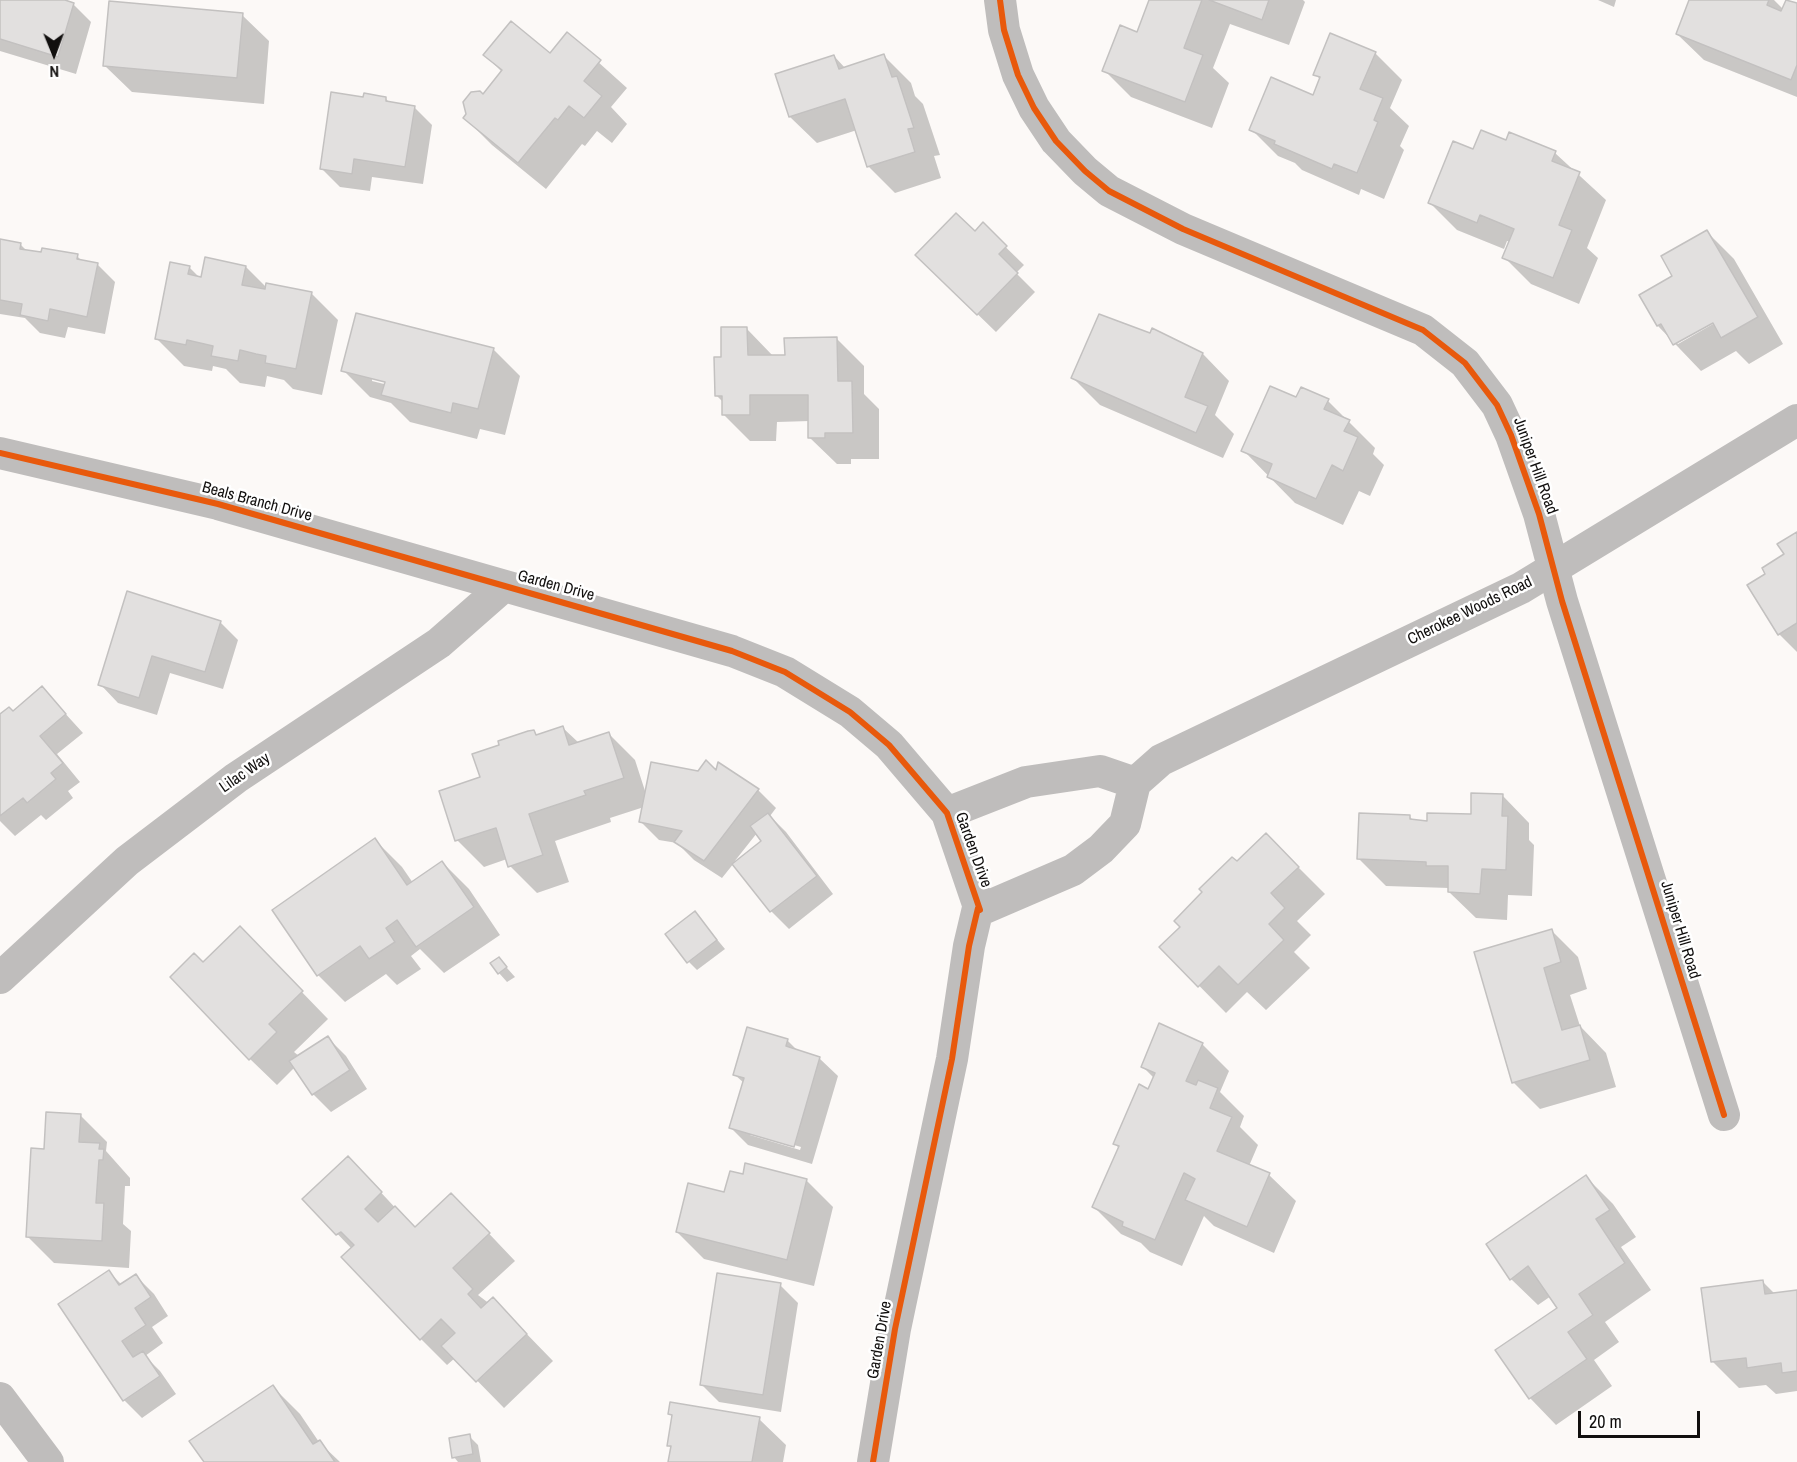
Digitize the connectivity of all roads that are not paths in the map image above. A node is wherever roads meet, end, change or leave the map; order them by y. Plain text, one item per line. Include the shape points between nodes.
1 (1000, 0) edge
2 (1797, 420) edge
3 (0, 453) edge
4 (1554, 569) junction
5 (504, 586) junction
6 (1134, 783) junction
7 (946, 813) junction
8 (980, 910) junction
9 (0, 978) edge
10 (1724, 1115) dead end
11 (0, 1398) edge
12 (48, 1462) edge
13 (873, 1462) edge

1 - 4 street, Juniper Hill Road via 1014,64 1034,108 1056,141 1109,191 1183,229 1423,330 1465,363 1497,405 1511,435
2 - 4 street, Cherokee Woods Road
3 - 5 street, Beals Branch Drive via 218,504
4 - 6 street, Cherokee Woods Road via 1161,760
4 - 10 street, Juniper Hill Road
5 - 7 street, Garden Drive via 732,651 785,672 850,712 889,745
5 - 9 street, Lilac Way via 439,643 236,778 136,854
6 - 7 street via 1100,771 1026,782
6 - 8 street via 1125,824 1101,849 1073,870
7 - 8 street, Garden Drive
8 - 13 street, Garden Drive via 969,946 952,1059 895,1329
11 - 12 street

